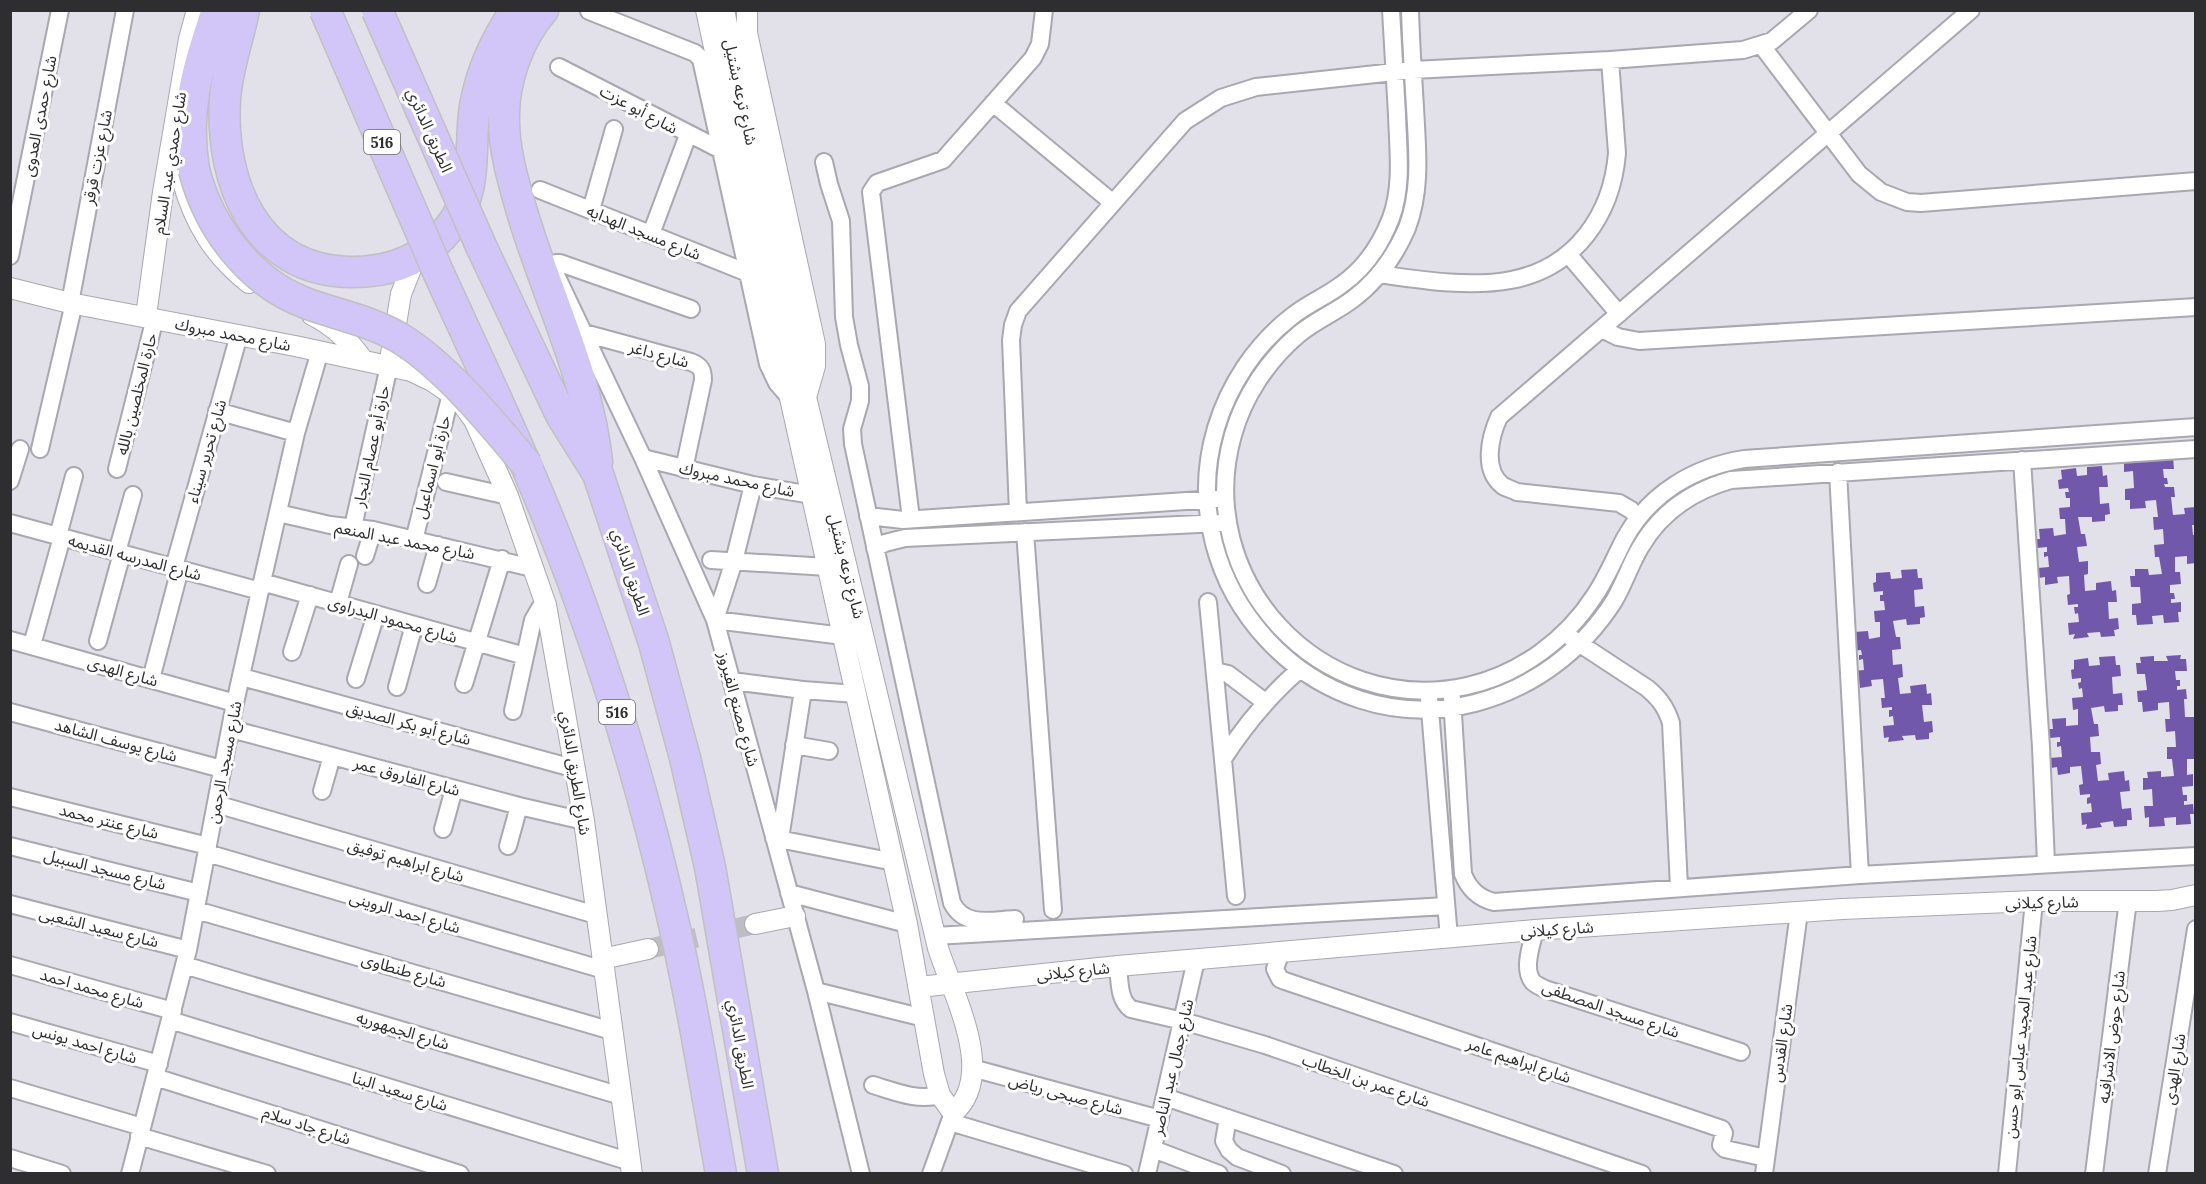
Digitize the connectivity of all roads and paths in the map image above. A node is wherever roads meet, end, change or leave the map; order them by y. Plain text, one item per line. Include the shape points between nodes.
1 (60, 10) edge
2 (125, 10) edge
3 (197, 10) edge
4 (217, 10) edge
5 (244, 10) edge
6 (325, 10) edge
7 (377, 10) edge
8 (516, 10) edge
9 (543, 10) edge
10 (706, 10) edge
11 (724, 10) edge
12 (747, 10) edge
13 (1044, 10) edge
14 (1391, 10) edge
15 (1410, 10) edge
16 (1809, 10) edge
17 (1971, 10) edge
18 (589, 11) edge
19 (1762, 46) junction
20 (1610, 60) junction
21 (559, 67) dead end
22 (1413, 69) junction
23 (1395, 71) junction
24 (190, 78) junction
25 (993, 103) junction
26 (614, 129) dead end
27 (1829, 133) junction
28 (688, 135) junction
29 (172, 141) junction
30 (721, 150) junction
31 (824, 162) dead end
32 (2196, 182) edge
33 (540, 190) dead end
34 (1113, 203) junction
35 (591, 210) junction
36 (651, 234) junction
37 (1568, 254) junction
38 (10, 256) edge
39 (427, 266) junction
40 (748, 273) junction
41 (1379, 274) junction
42 (10, 288) edge
43 (72, 303) junction
44 (2196, 307) edge
45 (691, 309) dead end
46 (1619, 314) junction
47 (151, 317) junction
48 (1602, 329) junction
49 (584, 333) junction
50 (239, 335) junction
51 (320, 351) junction
52 (363, 360) junction
53 (388, 366) junction
54 (451, 394) junction
55 (798, 398) junction
56 (217, 411) junction
57 (2196, 426) edge
58 (296, 433) junction
59 (1923, 446) junction
60 (20, 449) dead end
61 (40, 449) dead end
62 (2196, 449) edge
63 (643, 458) junction
64 (2022, 460) junction
65 (528, 466) junction
66 (1923, 466) junction
67 (117, 469) dead end
68 (684, 469) junction
69 (1838, 472) junction
70 (598, 474) junction
71 (74, 476) dead end
72 (10, 482) edge
73 (446, 482) dead end
74 (753, 485) junction
75 (133, 495) dead end
76 (811, 495) junction
77 (508, 496) junction
78 (831, 498) junction
79 (1226, 498) junction
80 (1207, 500) junction
81 (1018, 512) junction
82 (278, 513) junction
83 (868, 516) junction
84 (1638, 518) junction
85 (911, 519) junction
86 (1228, 522) junction
87 (1210, 523) junction
88 (10, 524) edge
89 (353, 527) junction
90 (373, 530) junction
91 (1025, 532) junction
92 (60, 537) junction
93 (414, 540) junction
94 (438, 545) junction
95 (875, 548) junction
96 (119, 553) junction
97 (365, 556) dead end
98 (502, 559) junction
99 (711, 560) dead end
100 (734, 561) junction
101 (349, 564) dead end
102 (828, 567) junction
103 (177, 568) junction
104 (532, 568) junction
105 (427, 584) dead end
106 (261, 586) junction
107 (310, 595) junction
108 (1208, 602) dead end
109 (338, 603) junction
110 (546, 605) junction
111 (376, 614) junction
112 (715, 621) junction
113 (414, 625) junction
114 (1564, 634) junction
115 (843, 636) junction
116 (10, 640) edge
117 (98, 641) dead end
118 (477, 642) junction
119 (1580, 644) junction
120 (32, 645) junction
121 (292, 652) dead end
122 (525, 656) junction
123 (1299, 670) junction
124 (1215, 671) junction
125 (242, 677) junction
126 (151, 679) junction
127 (356, 679) dead end
128 (732, 681) junction
129 (465, 684) dead end
130 (397, 687) dead end
131 (1451, 689) junction
132 (803, 690) junction
133 (1428, 691) junction
134 (856, 694) junction
135 (1265, 702) junction
136 (236, 703) junction
137 (1452, 707) junction
138 (1430, 709) junction
139 (513, 711) dead end
140 (10, 712) edge
141 (231, 729) junction
142 (794, 745) junction
143 (829, 751) dead end
144 (332, 756) junction
145 (1224, 759) junction
146 (222, 769) junction
147 (576, 769) junction
148 (454, 789) junction
149 (322, 791) dead end
150 (10, 797) edge
151 (216, 804) junction
152 (519, 806) junction
153 (584, 821) junction
154 (443, 829) dead end
155 (777, 838) junction
156 (10, 846) edge
157 (508, 846) dead end
158 (208, 850) junction
159 (2196, 856) edge
160 (894, 862) junction
161 (2046, 864) junction
162 (1860, 874) junction
163 (1679, 888) junction
164 (199, 892) junction
165 (789, 893) junction
166 (2196, 895) edge
167 (1236, 896) dead end
168 (2128, 900) junction
169 (2034, 901) junction
170 (10, 904) edge
171 (1446, 906) junction
172 (196, 910) junction
173 (1053, 910) dead end
174 (1799, 912) junction
175 (596, 915) junction
176 (795, 916) junction
177 (1015, 919) dead end
178 (755, 924) tunnel mouth
179 (907, 924) junction
180 (2196, 929) edge
181 (1535, 930) junction
182 (935, 936) junction
183 (1449, 938) junction
184 (648, 949) tunnel mouth
185 (1280, 954) junction
186 (186, 958) junction
187 (1196, 960) junction
188 (10, 965) edge
189 (603, 965) junction
190 (1118, 966) junction
191 (951, 984) junction
192 (919, 987) junction
193 (816, 991) junction
194 (172, 1015) junction
195 (924, 1018) junction
196 (1183, 1021) junction
197 (10, 1022) edge
198 (612, 1031) junction
199 (1741, 1052) dead end
200 (972, 1068) junction
201 (157, 1071) junction
202 (873, 1085) dead end
203 (10, 1088) edge
204 (940, 1095) junction
205 (621, 1096) junction
206 (1165, 1097) junction
207 (952, 1118) junction
208 (1228, 1118) junction
209 (1160, 1119) junction
210 (141, 1132) junction
211 (1153, 1149) junction
212 (10, 1158) edge
213 (1765, 1166) edge
214 (631, 1168) edge
215 (62, 1173) edge
216 (130, 1173) edge
217 (267, 1173) edge
218 (460, 1173) edge
219 (721, 1173) edge
220 (763, 1173) edge
221 (861, 1173) edge
222 (931, 1173) edge
223 (1124, 1173) edge
224 (1148, 1173) edge
225 (1219, 1173) edge
226 (1282, 1173) edge
227 (1394, 1173) edge
228 (1642, 1173) edge
229 (2007, 1173) edge
230 (2094, 1173) edge
231 (2157, 1173) edge

1 - 38 street, شارع حمدى العدوى
2 - 43 street, شارع عزت قرقر
3 - 24 street, شارع حمدي عبد السلام via 189,39
4 - 24 highway
5 - 39 highway via 227,77 224,119 233,173 251,220 284,254 322,270 367,272
6 - 39 highway, 516, bridge
7 - 70 highway, الطريق الدائري, bridge via 561,415
8 - 39 highway via 497,42 480,86 467,196 447,232 429,249
9 - 70 highway via 513,64 503,117 505,145 529,237 581,385
10 - 55 street, شارع ترعه بشتيل
11 - 55 street, شارع ترعه بشتيل
12 - 55 street via 747,33 815,344 815,366
13 - 25 street via 1040,44 1033,58
14 - 23 street
15 - 22 street
16 - 19 street
17 - 27 street
18 - 30 street, شارع ترعه بشتيل via 695,53 701,59
19 - 20 street
19 - 27 street
20 - 22 street
20 - 37 street via 1617,153 1613,182 1597,222
21 - 28 street, شارع أبو عزت
22 - 23 street
22 - 41 street via 1417,189 1404,234
23 - 34 street via 1256,87 1221,98 1185,121
23 - 80 street via 1400,176 1384,234 1354,275 1289,318 1243,369 1215,431
24 - 29 street, شارع حمدي عبد السلام
24 - 65 highway, bridge via 194,170 212,217 234,249 292,297 359,319 414,348 474,404
25 - 34 street
25 - 85 street via 944,160 877,183 871,192
26 - 35 street
27 - 32 street via 1869,184 1907,202
27 - 46 street
28 - 30 street, شارع أبو عزت
28 - 36 street
29 - 47 street, شارع حمدي عبد السلام
29 - 52 street via 191,209 220,257 249,284 336,330
30 - 40 street, شارع ترعه بشتيل
31 - 83 street via 842,234 844,317 861,394 852,437
33 - 35 street, شارع مسجد الهدايه
34 - 81 street via 1023,305 1013,325
35 - 36 street, شارع مسجد الهدايه
36 - 40 street, شارع مسجد الهدايه
37 - 41 street via 1536,273 1500,282 1435,281
37 - 46 street
39 - 53 street via 401,294
39 - 65 highway, 516
40 - 55 street, شارع ترعه بشتيل via 768,364 777,383
41 - 79 street via 1352,300 1300,333 1258,379 1233,436
42 - 43 street, شارع محمد مبروك
43 - 47 street, شارع محمد مبروك
43 - 61 street, شارع عزت قرقر
44 - 48 street via 1639,341
45 - 49 street, شارع مصنع الفيروز via 556,263 555,273
46 - 48 street
47 - 50 street, شارع محمد مبروك
47 - 67 street, حارة المخلصين بالله
48 - 84 street via 1499,417 1492,432 1491,464 1503,486 1517,492 1620,503
49 - 63 street, شارع مصنع الفيروز
49 - 68 street, شارع داغر via 691,362 703,371
50 - 51 street, شارع محمد مبروك
50 - 56 street, شارع تحرير سيناء
51 - 52 street, شارع محمد مبروك
51 - 58 street, شارع مسجد الرحمن
52 - 53 street, شارع محمد مبروك
53 - 54 street, شارع محمد مبروك via 411,371
53 - 89 street, حارة أبو عصام النجار
54 - 77 street, شارع الطريق الدائري via 474,420
54 - 93 street, حارة أبو اسماعيل
55 - 76 street, شارع ترعه بشتيل
55 - 78 street, شارع ترعه بشتيل
56 - 58 street
56 - 103 street, شارع تحرير سيناء
57 - 59 street
58 - 82 street, شارع مسجد الرحمن
59 - 66 street
59 - 84 street via 1711,466 1681,480
60 - 72 street
62 - 64 street
63 - 68 street, شارع محمد مبروك
63 - 112 street, شارع مصنع الفيروز
64 - 66 street
64 - 161 street
65 - 219 highway, 516 via 584,610 649,822 688,992
66 - 69 street
68 - 74 street, شارع محمد مبروك
69 - 119 street via 1731,480 1683,501 1646,538 1605,615
69 - 162 street
70 - 220 highway, الطريق الدائري via 654,643 686,759 710,867
71 - 92 street
73 - 77 street
74 - 76 street, شارع محمد مبروك
74 - 100 street
75 - 96 street
76 - 78 street, شارع محمد مبروك
76 - 102 street, شارع ترعه بشتيل
77 - 104 street, شارع الطريق الدائري
78 - 182 street, شارع ترعه بشتيل
79 - 80 street
79 - 86 street
80 - 81 street
80 - 87 street
81 - 85 street
82 - 89 street, شارع محمد عبد المنعم
82 - 106 street, شارع مسجد الرحمن
83 - 85 street
83 - 95 street
84 - 114 street via 1595,596
86 - 87 street
86 - 133 street via 1249,586 1290,638 1346,674 1388,687
87 - 91 street
87 - 123 street via 1215,549 1233,594 1261,634
88 - 92 street, شارع المدرسه القديمه
89 - 90 street, شارع محمد عبد المنعم
90 - 93 street, شارع محمد عبد المنعم
90 - 97 street
91 - 95 street via 905,538
91 - 173 street
92 - 96 street, شارع المدرسه القديمه
92 - 120 street
93 - 94 street, شارع محمد عبد المنعم
94 - 98 street, شارع محمد عبد المنعم
94 - 105 street
95 - 177 street via 952,903 960,915 973,921
96 - 103 street, شارع المدرسه القديمه
96 - 117 street
98 - 104 street, شارع محمد عبد المنعم
98 - 118 street
99 - 100 street
100 - 102 street
100 - 112 street
101 - 109 street
102 - 115 street, شارع ترعه بشتيل
103 - 106 street, شارع المدرسه القديمه
103 - 126 street, شارع تحرير سيناء
104 - 110 street, شارع الطريق الدائري
106 - 107 street, شارع محمود البدراوى
106 - 125 street, شارع مسجد الرحمن
107 - 109 street, شارع محمود البدراوى
107 - 121 street
108 - 124 street
109 - 111 street, شارع محمود البدراوى
110 - 122 street via 533,620
110 - 147 street, شارع الطريق الدائري
111 - 113 street, شارع محمود البدراوى
111 - 127 street
112 - 115 street
112 - 128 street, شارع مصنع الفيروز
113 - 118 street, شارع محمود البدراوى
113 - 130 street
114 - 119 street
114 - 131 street via 1535,657 1503,674
115 - 134 street, شارع ترعه بشتيل
116 - 120 street, شارع الهدى
118 - 122 street, شارع محمود البدراوى
118 - 129 street
119 - 137 street via 1520,686 1492,698
119 - 163 street via 1647,688 1666,709 1671,723
120 - 126 street, شارع الهدى
122 - 139 street
123 - 135 street
123 - 138 street via 1361,700
124 - 135 street via 1228,674
124 - 145 street
125 - 136 street, شارع مسجد الرحمن
125 - 147 street, شارع أبو بكر الصديق
126 - 136 street, شارع الهدى
128 - 132 street
128 - 155 street, شارع مصنع الفيروز
131 - 133 street
131 - 137 street
132 - 134 street
132 - 142 street
133 - 138 street
134 - 160 street, شارع ترعه بشتيل
135 - 145 street
136 - 141 street, شارع مسجد الرحمن
137 - 138 street
137 - 163 street via 1462,865 1466,882 1478,895 1503,903
138 - 171 street
140 - 146 street, شارع يوسف الشاهد
141 - 144 street, شارع الفاروق عمر
141 - 146 street, شارع مسجد الرحمن
142 - 143 street
142 - 155 street
144 - 148 street, شارع الفاروق عمر
144 - 149 street
145 - 167 street
146 - 151 street, شارع مسجد الرحمن
147 - 153 street, شارع الطريق الدائري
148 - 152 street, شارع الفاروق عمر
148 - 154 street
150 - 158 street, شارع عنتر محمد
151 - 158 street, شارع مسجد الرحمن
151 - 175 street, شارع ابراهيم توفيق
152 - 153 street, شارع الفاروق عمر
152 - 157 street
153 - 175 street, شارع الطريق الدائري
155 - 160 street
155 - 165 street, شارع مصنع الفيروز
156 - 164 street, شارع مسجد السبيل
158 - 164 street, شارع مسجد الرحمن
158 - 189 street, شارع احمد الروينى
159 - 161 street
160 - 179 street, شارع ترعه بشتيل
161 - 162 street
162 - 163 street
164 - 172 street, شارع مسجد الرحمن
165 - 176 street, شارع مصنع الفيروز
165 - 179 street
166 - 168 street, شارع كيلانى via 2172,900
168 - 169 street, شارع كيلانى
168 - 230 street, شارع حوض الاشرافيه
169 - 174 street, شارع كيلانى
169 - 229 street, شارع عبد المجيد عباس ابو حسن
170 - 186 street, شارع سعيد الشعبى
171 - 182 street
171 - 183 street
172 - 186 street, شارع مسجد الرحمن
172 - 198 street, شارع طنطاوى
174 - 181 street, شارع كيلانى
174 - 213 street, شارع القدس
175 - 189 street, شارع الطريق الدائري
176 - 178 street
176 - 193 street, شارع مصنع الفيروز
179 - 192 street, شارع ترعه بشتيل
180 - 231 street, شارع الهدى
181 - 183 street, شارع كيلانى
181 - 199 street, شارع مسجد المصطفى via 1529,975 1545,989
182 - 191 street, شارع ترعه بشتيل
183 - 185 street, شارع كيلانى
184 - 189 street
185 - 187 street, شارع كيلانى
185 - 213 street, شارع ابراهيم عامر via 1275,969 1280,979 1722,1129 1721,1145 1725,1149
186 - 194 street, شارع مسجد الرحمن
186 - 205 street, شارع الجمهوريه
187 - 190 street, شارع كيلانى
187 - 196 street, شارع جمال عبد الناصر
188 - 194 street, شارع محمد احمد
189 - 198 street, شارع الطريق الدائري
190 - 191 street, شارع كيلانى
190 - 196 street, شارع عمر بن الخطاب via 1126,1005
191 - 192 street, شارع كيلانى
191 - 200 street, شارع ترعه بشتيل via 966,1026
192 - 195 street, شارع ترعه بشتيل
193 - 195 street
193 - 221 street, شارع مصنع الفيروز
194 - 201 street, شارع مسجد الرحمن
194 - 214 street, شارع سعيد البنا
195 - 204 street, شارع ترعه بشتيل
196 - 206 street, شارع جمال عبد الناصر
196 - 228 street, شارع عمر بن الخطاب
197 - 201 street, شارع احمد يونس
198 - 205 street, شارع الطريق الدائري
200 - 207 street, شارع ترعه بشتيل via 968,1095
200 - 209 street, شارع صبحى رياض
201 - 210 street, شارع مسجد الرحمن
201 - 218 street, شارع جاد سلام
202 - 204 street via 913,1097
203 - 210 street
204 - 207 street, شارع ترعه بشتيل
205 - 214 street, شارع الطريق الدائري
206 - 208 street
206 - 209 street, شارع جمال عبد الناصر
207 - 222 street, شارع ترعه بشتيل
207 - 223 street
208 - 226 street via 1224,1141 1232,1154
208 - 227 street
209 - 211 street, شارع جمال عبد الناصر
210 - 216 street, شارع مسجد الرحمن
210 - 217 street
211 - 224 street, شارع جمال عبد الناصر
211 - 225 street
212 - 215 street

